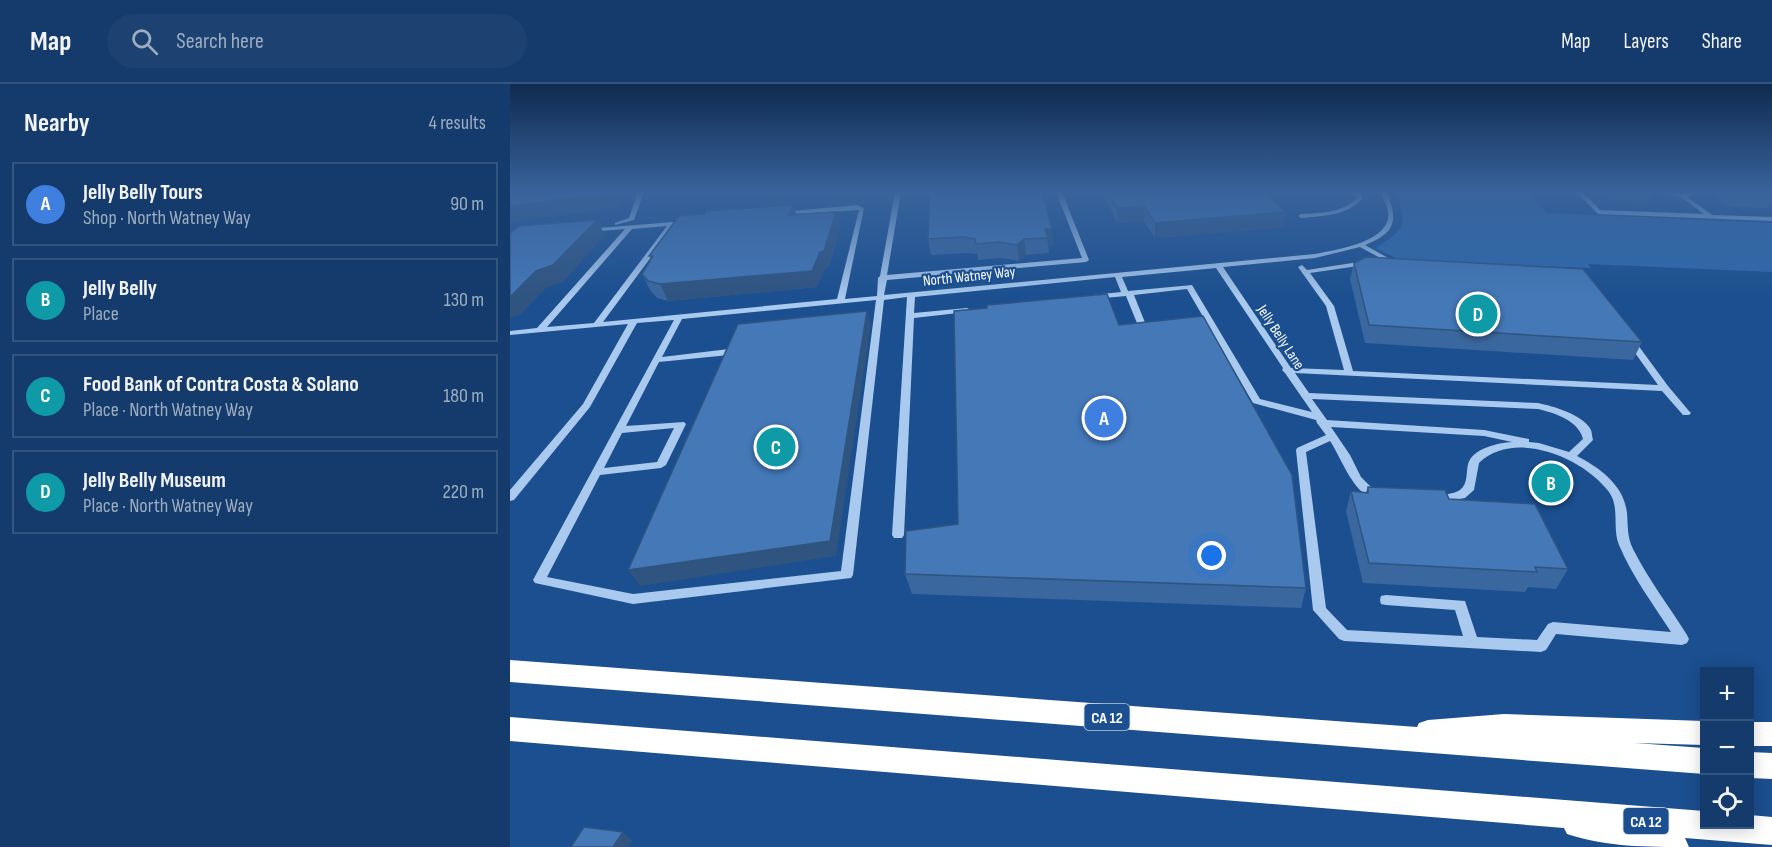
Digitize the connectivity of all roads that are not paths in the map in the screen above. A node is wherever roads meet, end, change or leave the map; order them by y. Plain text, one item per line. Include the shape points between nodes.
1 (630, 227) edge
2 (606, 228) edge
3 (622, 228) edge
4 (669, 228) edge
5 (858, 228) edge
6 (891, 228) edge
7 (1073, 228) edge
8 (1387, 228) edge
9 (602, 229) junction
10 (578, 231) edge
11 (1360, 245) junction
12 (1293, 258) junction
13 (1395, 264) junction
14 (1407, 264) edge
15 (1218, 266) junction
16 (1306, 272) junction
17 (1119, 275) junction
18 (882, 278) junction
19 (1127, 294) junction
20 (911, 295) junction
21 (1089, 297) edge
22 (880, 298) junction
23 (840, 302) junction
24 (970, 310) edge
25 (911, 316) junction
26 (680, 317) junction
27 (634, 321) junction
28 (1209, 321) junction
29 (1198, 322) edge
30 (596, 325) junction
31 (1165, 326) edge
32 (540, 330) junction
33 (1623, 331) edge
34 (510, 333) edge
35 (729, 352) edge
36 (656, 360) junction
37 (1286, 370) junction
38 (1349, 373) junction
39 (1665, 388) junction
40 (1304, 396) junction
41 (1686, 413) dead end
42 (1320, 420) junction
43 (619, 430) junction
44 (1332, 436) junction
45 (1545, 448) junction
46 (1571, 456) junction
47 (597, 472) junction
48 (510, 497) edge
49 (1393, 498) edge
50 (1437, 500) edge
51 (898, 535) dead end
52 (1386, 600) dead end
53 (1472, 642) junction
54 (510, 671) edge
55 (510, 729) edge
56 (1700, 733) edge
57 (1754, 734) edge
58 (1772, 734) edge
59 (1371, 737) junction
60 (1700, 761) edge
61 (1754, 765) edge
62 (1772, 766) edge
63 (1520, 811) junction
64 (1772, 831) edge
65 (1674, 847) edge

1 - 32 street
2 - 9 street
3 - 9 street
4 - 30 street
5 - 23 street
6 - 18 street
7 - 18 street via 1086,260
8 - 11 street, North Watney Way
9 - 10 street
11 - 12 street, North Watney Way
11 - 13 street
12 - 15 street, North Watney Way
12 - 16 street
13 - 14 street
13 - 16 street via 1353,264
15 - 17 street, North Watney Way
15 - 37 street, Jelly Belly Lane
16 - 38 street via 1330,306
17 - 19 street
17 - 20 street, North Watney Way
18 - 22 street
19 - 21 street
19 - 28 street via 1189,287
19 - 31 street via 1143,328
20 - 22 street, North Watney Way
20 - 25 street
22 - 23 street, North Watney Way
22 - 47 street via 848,575 633,599 539,580
23 - 26 street, North Watney Way
24 - 25 street
25 - 51 street
26 - 27 street, North Watney Way
26 - 36 street
27 - 30 street, North Watney Way
27 - 48 street via 587,405
28 - 29 street
28 - 42 street via 1256,400
30 - 32 street, North Watney Way
32 - 34 street, North Watney Way
33 - 39 street
35 - 36 street
36 - 43 street
37 - 38 street
37 - 40 street, Jelly Belly Lane
38 - 39 street
39 - 41 street
40 - 42 street, Jelly Belly Lane
40 - 46 street via 1558,410 1586,430 1588,440
42 - 44 street, Jelly Belly Lane
42 - 45 street via 1484,433
43 - 47 street
43 - 47 street via 681,424 662,465
44 - 49 street, Jelly Belly Lane via 1359,485 1373,494
44 - 53 street via 1301,450 1320,610 1344,635
45 - 46 street
45 - 50 street via 1517,444 1489,450 1473,462 1470,487 1461,495
46 - 53 street via 1596,471 1615,493 1623,513 1620,526 1625,547 1682,639 1553,628 1541,646
52 - 53 street via 1460,605
54 - 59 highway, CA 12
55 - 63 highway, CA 12
56 - 59 highway via 1504,726
57 - 58 highway
59 - 60 highway, CA 12
61 - 62 highway
63 - 64 highway, CA 12
63 - 65 highway

